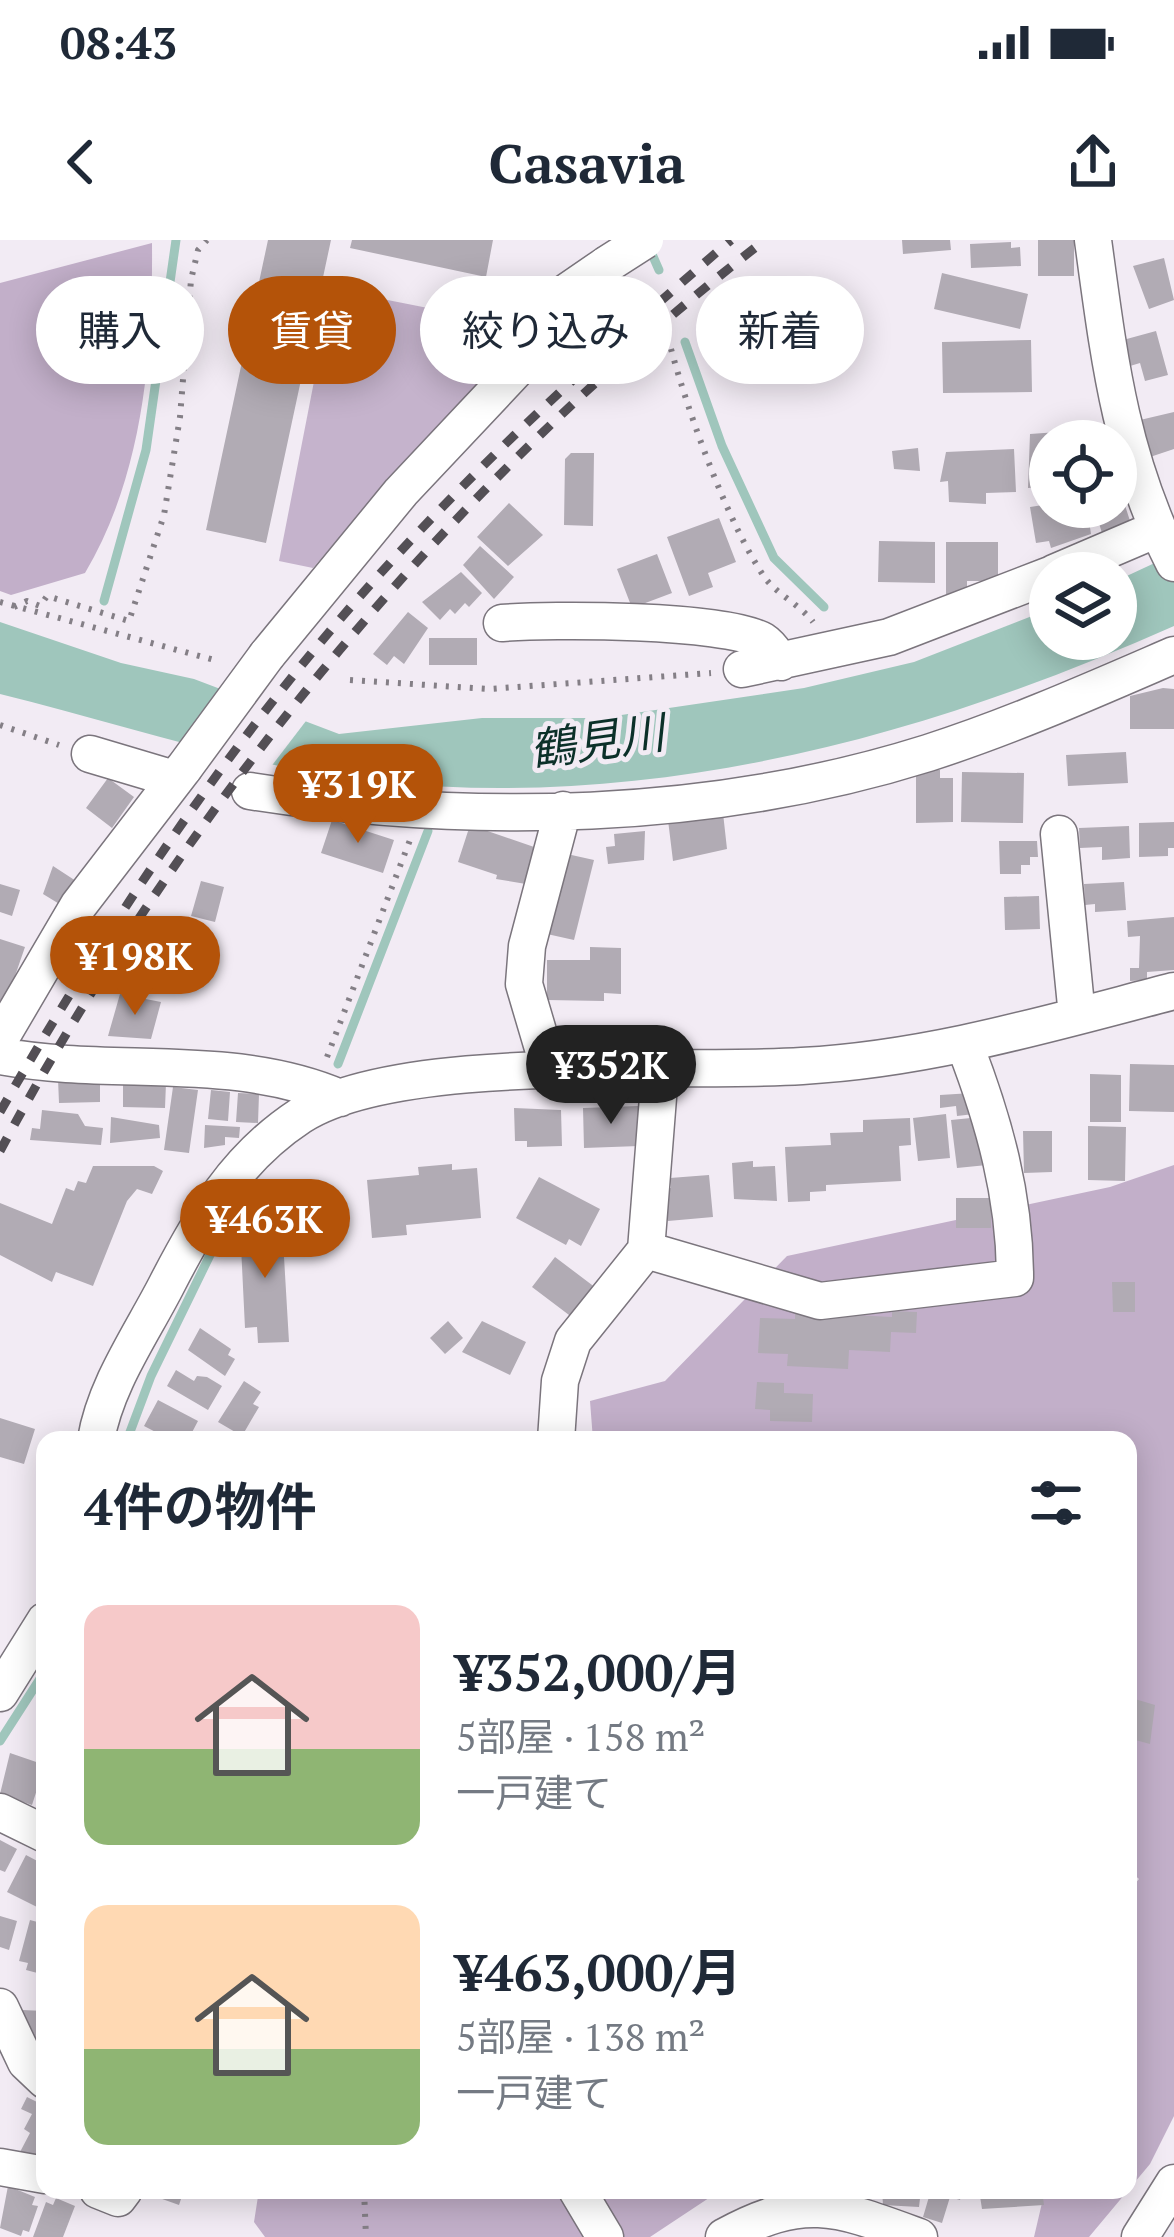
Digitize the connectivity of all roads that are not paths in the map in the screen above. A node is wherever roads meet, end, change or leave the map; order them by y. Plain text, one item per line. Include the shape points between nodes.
1 (645, 240) edge
2 (1094, 240) edge
3 (1164, 544) edge
4 (1134, 552) edge
5 (1029, 583) edge
6 (502, 623) dead end
7 (1174, 655) edge
8 (781, 662) junction
9 (742, 669) road end
10 (89, 754) road end
11 (179, 773) junction
12 (250, 791) dead end
13 (563, 811) junction
14 (1059, 834) dead end
15 (1174, 992) edge
16 (1077, 1016) junction
17 (0, 1039) edge
18 (965, 1046) junction
19 (0, 1056) edge
20 (550, 1072) junction
21 (660, 1072) junction
22 (340, 1099) junction
23 (646, 1250) junction
24 (99, 1431) edge
25 (557, 1431) edge
26 (36, 1635) edge
27 (0, 1693) edge
28 (0, 1812) edge
29 (36, 1830) edge
30 (0, 2007) edge
31 (36, 2071) edge
32 (0, 2167) edge
33 (36, 2173) edge
34 (1174, 2183) edge
35 (583, 2199) edge
36 (849, 2199) edge
37 (605, 2237) edge
38 (724, 2237) edge
39 (919, 2237) edge
40 (1140, 2237) edge

1 - 11 street, bridge via 540,319 529,356 400,491
2 - 3 street via 1115,403
3 - 4 street
5 - 8 street via 889,637
6 - 8 street via 726,630 767,643
7 - 13 street via 1072,700 862,771 720,798
8 - 9 street
10 - 11 street
11 - 17 street via 78,907
12 - 13 street via 327,803
13 - 20 street via 526,946 524,984
14 - 16 street
15 - 16 street
16 - 18 street
18 - 21 street via 820,1065
18 - 23 street via 992,1115 1015,1230 1015,1278 820,1301
19 - 22 street via 183,1067 313,1087
20 - 21 street
20 - 22 street via 443,1078
21 - 23 street
22 - 24 street via 303,1114 227,1181 109,1396
23 - 25 street via 573,1341
26 - 27 street
28 - 29 street
30 - 31 street
32 - 33 street
34 - 40 street
35 - 37 street
36 - 38 street via 764,2215
36 - 39 street

